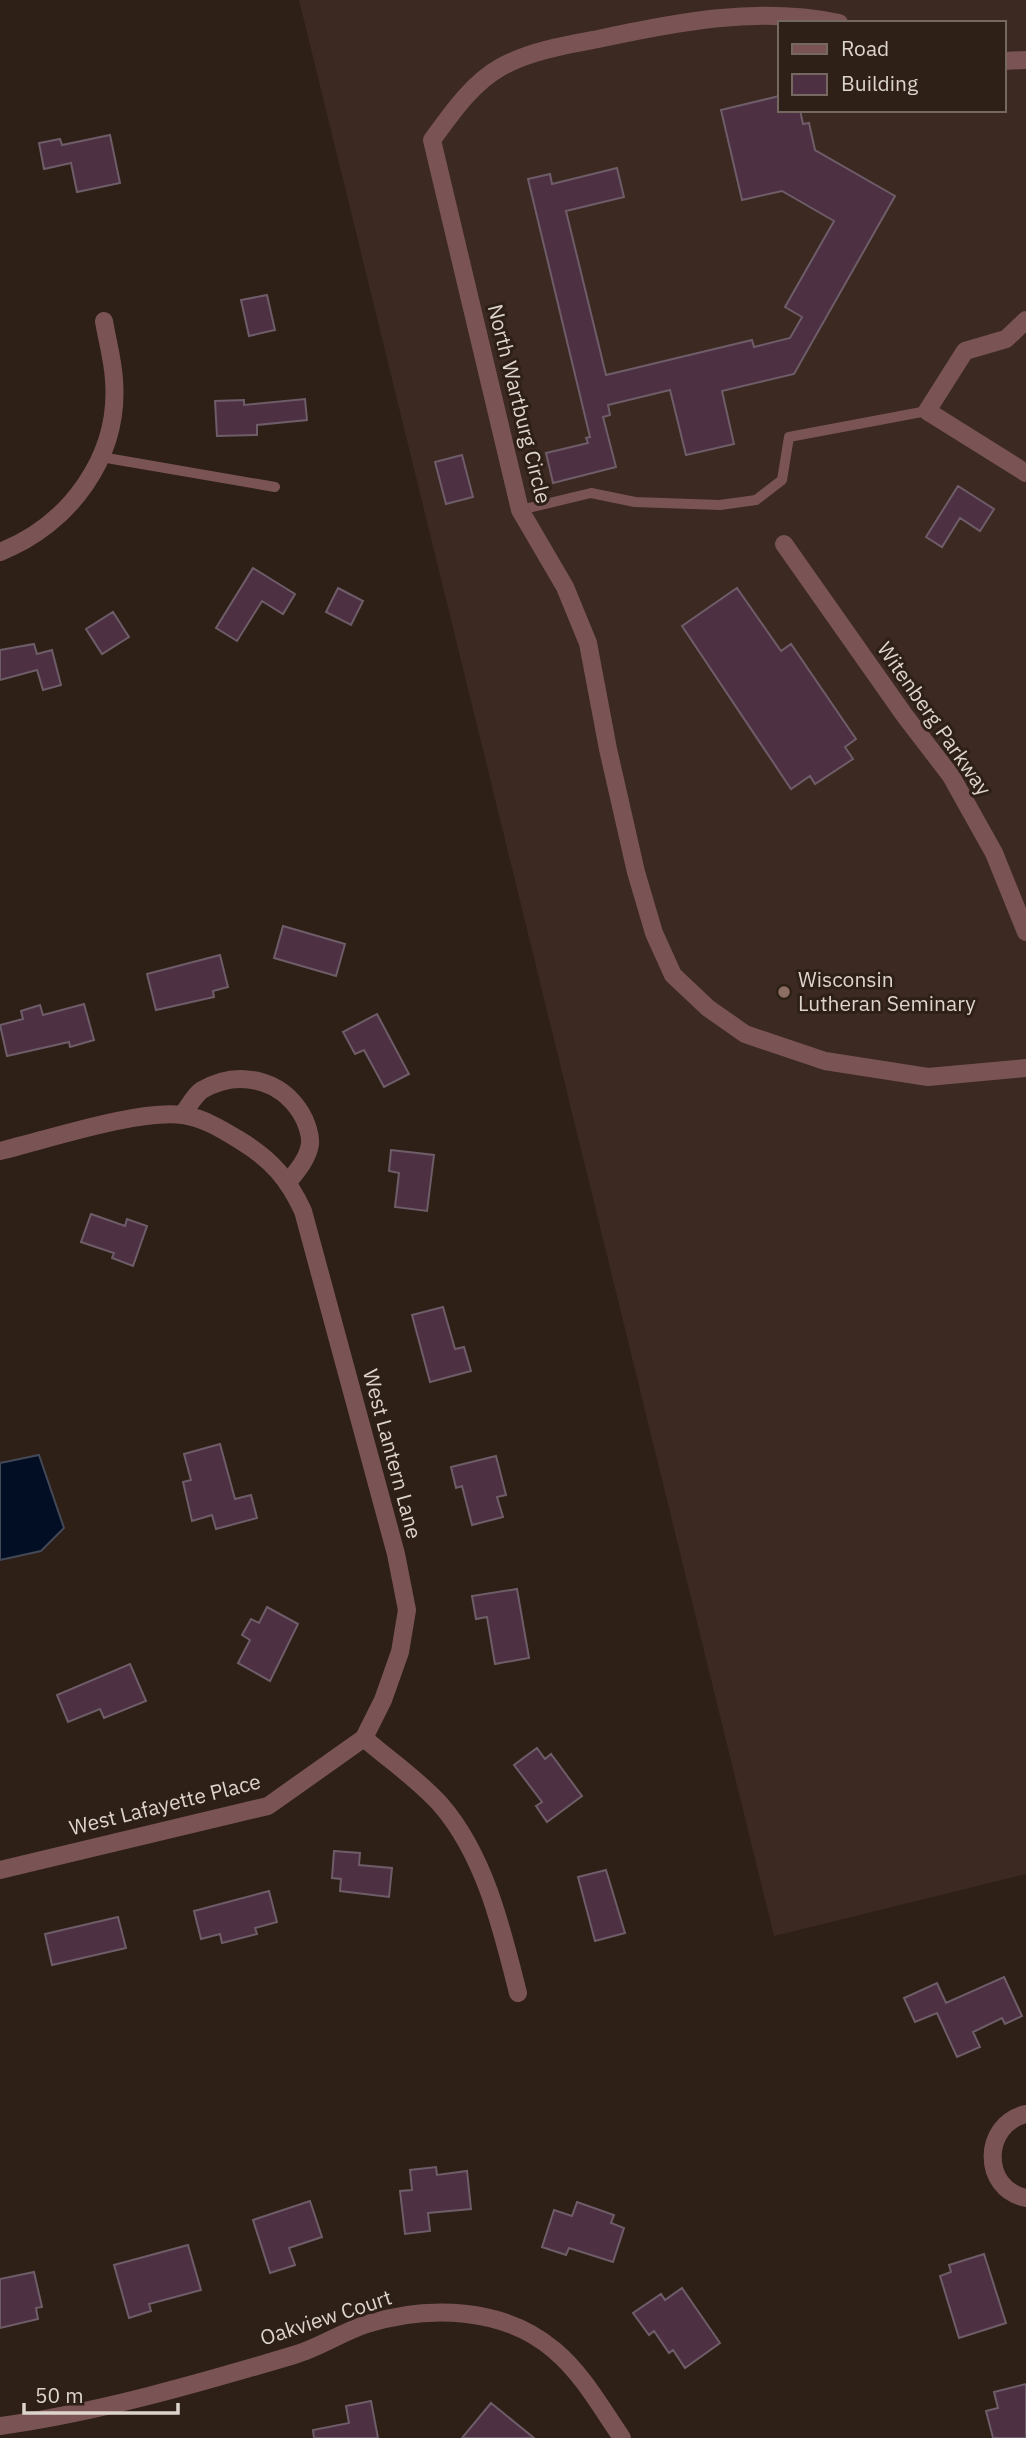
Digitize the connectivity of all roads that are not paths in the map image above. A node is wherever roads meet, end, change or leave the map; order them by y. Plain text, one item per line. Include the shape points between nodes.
1 (829, 21) edge
2 (1026, 60) edge
3 (1005, 61) edge
4 (1026, 320) edge
5 (104, 321) dead end
6 (926, 411) junction
7 (101, 457) junction
8 (1026, 473) edge
9 (275, 487) dead end
10 (520, 510) junction
11 (785, 544) dead end
12 (0, 552) edge
13 (1026, 932) edge
14 (1026, 1068) edge
15 (182, 1115) junction
16 (0, 1151) edge
17 (289, 1181) junction
18 (364, 1738) junction
19 (0, 1870) edge
20 (518, 1993) dead end
21 (1026, 2114) edge
22 (1026, 2198) edge
23 (0, 2426) edge
24 (622, 2438) edge

1 - 10 street, North Wartburg Circle via 737,15 670,23 551,49 500,68 460,102 432,140
2 - 3 street
4 - 6 street via 1006,339 965,351
5 - 7 street via 114,380 113,413
6 - 8 street
6 - 10 lane via 789,437 782,480 756,500 720,505 635,502 591,493
7 - 9 lane
7 - 12 street via 84,489 52,524
10 - 14 street, North Wartburg Circle via 565,587 588,643 636,872 654,933 673,975 745,1034 825,1060 929,1077
11 - 13 street, Witenberg Parkway via 951,776 994,853
15 - 16 street, West Lantern Lane via 139,1117
15 - 17 street, West Lantern Lane via 214,1125 253,1148
15 - 17 street via 201,1091 221,1083 260,1080 280,1088 305,1120 311,1143 303,1164
17 - 18 street, West Lantern Lane via 303,1211 407,1610 400,1651
18 - 19 street, West Lafayette Place via 268,1806
18 - 20 street via 440,1805 461,1835 501,1922
21 - 22 street via 1006,2124 992,2150 998,2179 1008,2191
23 - 24 street, Oakview Court via 61,2418 297,2355 367,2324 419,2313 461,2314 520,2328 555,2350

